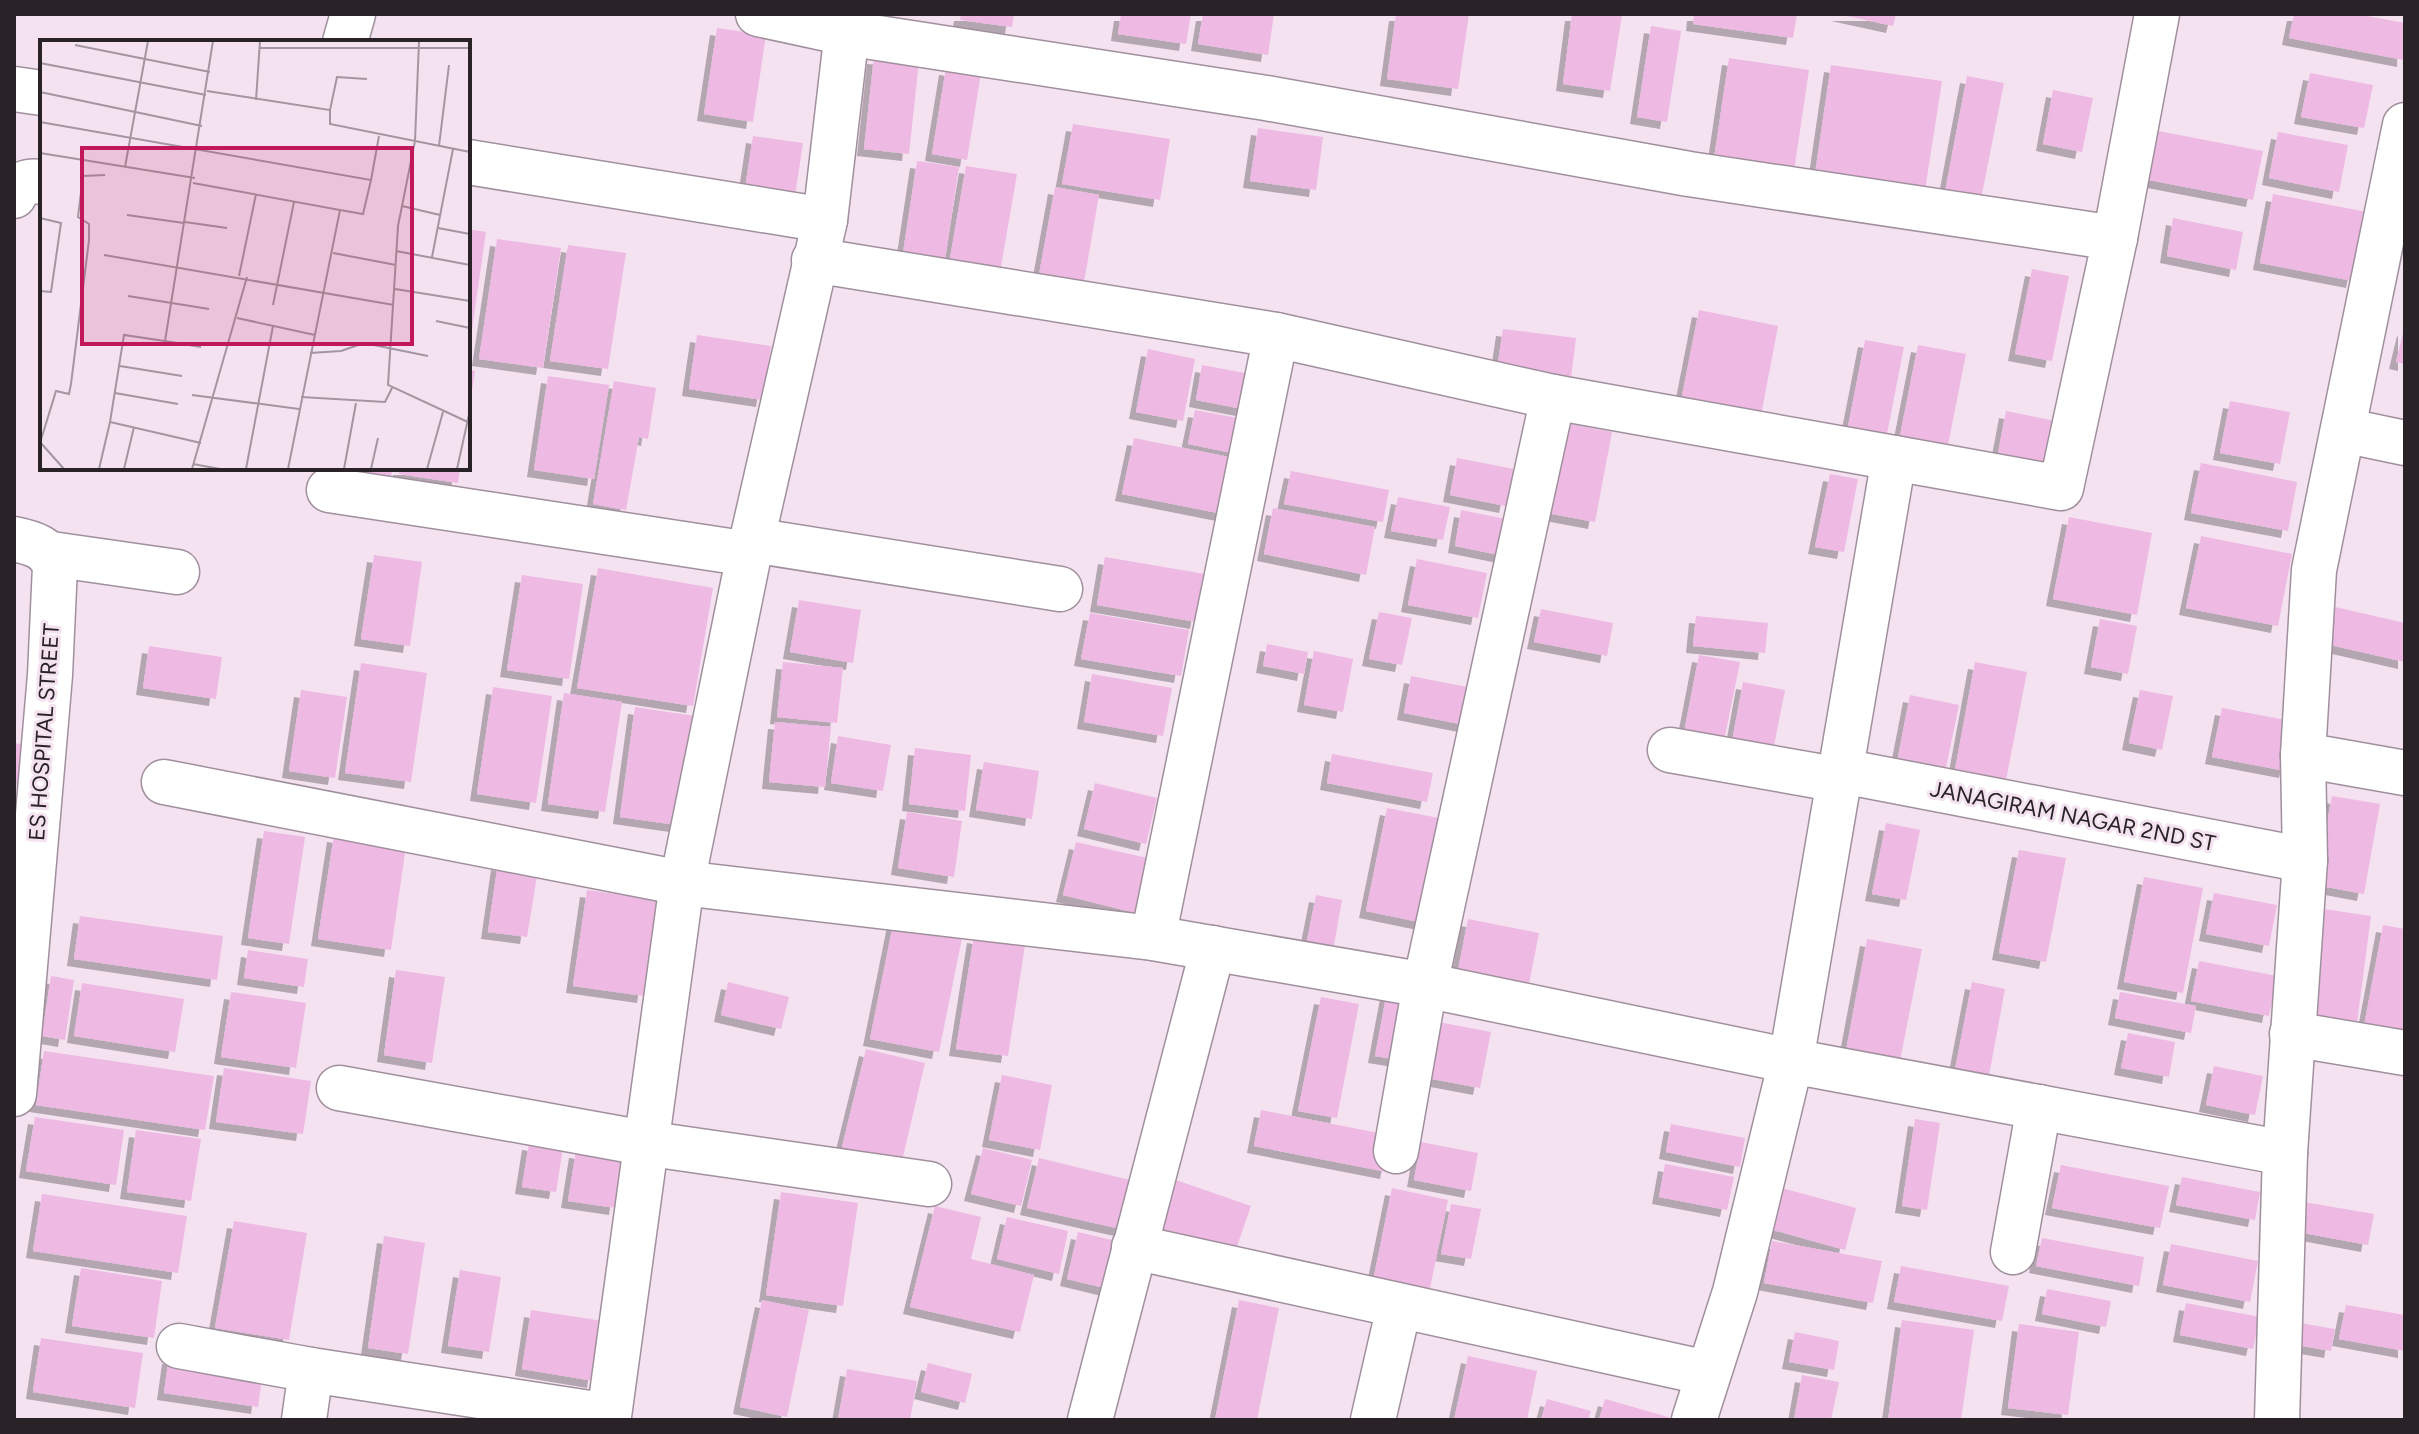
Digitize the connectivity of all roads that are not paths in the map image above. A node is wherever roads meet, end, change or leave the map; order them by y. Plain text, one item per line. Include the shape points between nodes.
1 (353, 14) edge
2 (758, 14) edge
3 (2157, 14) edge
4 (847, 24) edge
5 (346, 40) edge
6 (14, 89) edge
7 (40, 93) edge
8 (2405, 125) edge
9 (470, 162) edge
10 (40, 182) edge
11 (14, 196) edge
12 (2115, 238) junction
13 (819, 240) junction
14 (1276, 335) junction
15 (1553, 397) junction
16 (2343, 430) junction
17 (2405, 443) edge
18 (1894, 458) junction
19 (329, 490) dead end
20 (32, 547) edge
21 (751, 547) junction
22 (177, 572) dead end
23 (1060, 589) dead end
24 (1670, 750) dead end
25 (2303, 755) junction
26 (2405, 773) edge
27 (1841, 776) junction
28 (164, 782) dead end
29 (2305, 860) junction
30 (682, 883) junction
31 (1153, 938) junction
32 (1213, 948) junction
33 (1425, 985) junction
34 (2292, 1034) junction
35 (2405, 1053) edge
36 (1791, 1061) junction
37 (339, 1088) dead end
38 (14, 1094) edge
39 (2039, 1107) junction
40 (644, 1143) junction
41 (1396, 1151) dead end
42 (2285, 1153) junction
43 (929, 1184) dead end
44 (1134, 1247) junction
45 (2013, 1252) dead end
46 (1399, 1307) junction
47 (179, 1346) dead end
48 (311, 1370) junction
49 (1707, 1373) junction
50 (621, 1418) edge
51 (304, 1420) edge
52 (1090, 1420) edge
53 (1373, 1420) edge
54 (1694, 1420) edge
55 (2277, 1420) edge

1 - 5 street
2 - 4 street
3 - 12 street
4 - 12 street via 1689,174
4 - 13 street
6 - 7 street
8 - 16 street
9 - 13 street
10 - 11 street via 20,185
12 - 18 street via 2061,488
13 - 14 street
13 - 21 street
14 - 15 street
14 - 31 street
15 - 18 street
15 - 33 street
16 - 17 street
16 - 25 street via 2314,570
18 - 27 street
19 - 21 street
20 - 22 street
20 - 38 street, ES HOSPITAL STREET via 55,566
21 - 23 street
21 - 30 street
24 - 27 street, JANAGIRAM NAGAR 2ND ST
25 - 26 street
25 - 29 street
27 - 29 street, JANAGIRAM NAGAR 2ND ST
27 - 36 street
28 - 30 street
29 - 34 street
30 - 31 street
30 - 40 street
31 - 32 street
32 - 33 street
32 - 44 street
33 - 36 street
33 - 41 street
34 - 35 street
34 - 42 street
36 - 39 street
36 - 49 street via 1735,1292
37 - 40 street
39 - 42 street
39 - 45 street
40 - 43 street
40 - 50 street
42 - 55 street
44 - 46 street
44 - 52 street
46 - 49 street
46 - 53 street
47 - 48 street
48 - 50 street
48 - 51 street
49 - 54 street

